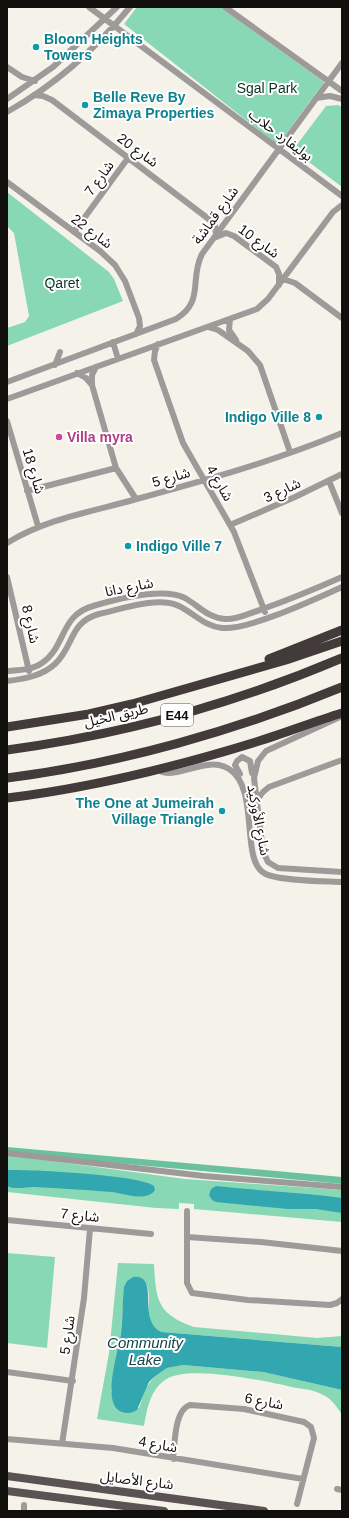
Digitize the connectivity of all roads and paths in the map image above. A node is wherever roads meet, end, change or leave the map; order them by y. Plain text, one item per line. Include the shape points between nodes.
1 (89, 7) edge
2 (117, 7) edge
3 (130, 7) edge
4 (226, 7) edge
5 (105, 18) junction
6 (115, 26) junction
7 (342, 63) edge
8 (7, 67) edge
9 (18, 75) junction
10 (35, 80) junction
11 (329, 81) junction
12 (51, 83) junction
13 (19, 92) junction
14 (342, 92) edge
15 (34, 95) junction
16 (316, 98) junction
17 (7, 99) edge
18 (342, 99) edge
19 (52, 100) junction
20 (7, 112) edge
21 (279, 149) junction
22 (128, 158) junction
23 (7, 182) edge
24 (341, 194) edge
25 (342, 205) edge
26 (210, 220) junction
27 (226, 221) junction
28 (74, 232) junction
29 (214, 236) junction
30 (292, 268) junction
31 (283, 279) junction
32 (296, 283) junction
33 (279, 285) junction
34 (139, 318) junction
35 (342, 318) edge
36 (230, 319) junction
37 (206, 326) junction
38 (154, 327) junction
39 (136, 334) junction
40 (113, 342) junction
41 (158, 344) junction
42 (239, 344) junction
43 (139, 351) junction
44 (60, 352) dead end
45 (118, 359) junction
46 (154, 360) junction
47 (55, 364) junction
48 (96, 367) junction
49 (77, 373) junction
50 (7, 382) edge
51 (92, 385) junction
52 (9, 398) edge
53 (7, 404) edge
54 (7, 422) edge
55 (342, 433) edge
56 (290, 452) junction
57 (116, 468) junction
58 (342, 474) edge
59 (204, 480) junction
60 (329, 481) junction
61 (27, 490) junction
62 (136, 499) junction
63 (342, 514) edge
64 (230, 524) junction
65 (38, 526) junction
66 (7, 543) edge
67 (7, 577) edge
68 (342, 577) edge
69 (342, 587) edge
70 (263, 608) junction
71 (267, 617) junction
72 (342, 630) edge
73 (342, 641) edge
74 (342, 658) edge
75 (29, 668) junction
76 (7, 671) edge
77 (240, 672) junction
78 (30, 677) junction
79 (7, 681) edge
80 (342, 687) edge
81 (342, 715) edge
82 (26, 725) junction
83 (7, 727) edge
84 (7, 731) edge
85 (7, 750) edge
86 (342, 760) edge
87 (156, 769) junction
88 (7, 778) edge
89 (254, 782) junction
90 (245, 796) junction
91 (7, 798) edge
92 (256, 801) junction
93 (342, 872) edge
94 (342, 882) edge
95 (7, 1153) edge
96 (342, 1188) edge
97 (187, 1211) dead end
98 (7, 1220) edge
99 (90, 1229) junction
100 (152, 1234) dead end
101 (187, 1237) junction
102 (342, 1250) edge
103 (342, 1299) edge
104 (7, 1372) edge
105 (73, 1380) junction
106 (7, 1439) edge
107 (62, 1444) junction
108 (173, 1459) junction
109 (7, 1476) edge
110 (303, 1479) junction
111 (7, 1491) edge
112 (297, 1504) dead end
113 (164, 1511) edge
114 (264, 1511) edge

1 - 5 street, بوليفارد حلاب
2 - 5 street
3 - 6 street
4 - 11 street
5 - 6 street, بوليفارد حلاب
5 - 10 street via 71,52
6 - 12 street via 84,58
6 - 21 street, بوليفارد حلاب
7 - 11 street, شارع قماشة
8 - 9 street
9 - 10 street
9 - 13 street
10 - 13 street
11 - 14 street
11 - 16 street, شارع قماشة
12 - 15 street
12 - 19 street
13 - 17 street
15 - 19 street, شارع 20
15 - 20 street
16 - 18 street via 330,96
16 - 21 street, شارع قماشة
19 - 22 street, شارع 20
21 - 24 street, بوليفارد حلاب
21 - 27 street, شارع قماشة
22 - 26 street, شارع 20
22 - 28 street, شارع 7
23 - 28 street, شارع 22
25 - 30 street
26 - 27 street
26 - 29 street, شارع 20 via 215,226
27 - 29 street, شارع قماشة
28 - 34 street, شارع 22 via 114,264 125,281
29 - 33 street, شارع 10 via 226,233 234,236 276,267
29 - 38 street, شارع قماشة via 198,264 196,291 192,304 182,315
30 - 31 street
30 - 32 street
31 - 32 street
31 - 33 street
32 - 35 street
33 - 36 street via 257,309
34 - 38 street via 145,325
34 - 39 street via 140,326
36 - 37 street
36 - 42 street via 229,330
37 - 41 street
37 - 42 street via 218,330
38 - 39 street, شارع قماشة
39 - 40 street, شارع قماشة
40 - 45 street
40 - 47 street, شارع قماشة
41 - 43 street
41 - 46 street
42 - 56 street via 260,365
43 - 45 street
43 - 46 street via 148,354
44 - 47 street
45 - 48 street
46 - 59 street, شارع 4 via 183,443
47 - 50 street, شارع قماشة
48 - 49 street
48 - 51 street via 92,375
49 - 51 street
49 - 52 street
51 - 57 street
52 - 53 street
54 - 61 street, شارع 18
55 - 56 street, شارع 5
56 - 59 street, شارع 5
57 - 61 street
57 - 62 street
58 - 60 street, شارع 3
59 - 62 street, شارع 5
59 - 64 street, شارع 4
60 - 63 street
60 - 64 street, شارع 3
61 - 65 street, شارع 18
62 - 65 street, شارع 5
64 - 70 street, شارع 4
65 - 66 street, شارع 5
67 - 75 street, شارع 8
68 - 70 street, شارع دانا
69 - 71 street, شارع دانا
70 - 71 street, شارع 4
70 - 75 street, شارع دانا via 233,618 219,618 205,613 184,598 162,593 93,606 72,618 49,656 42,663
71 - 78 street, شارع دانا via 237,627 218,627 199,620 179,606 158,602 99,614 78,626 65,652 54,665 45,672
72 - 77 highway
73 - 77 highway
74 - 85 highway, طريق الخيل / E44 via 274,684 191,711 102,733
75 - 76 street, شارع دانا
75 - 78 street, شارع 8
77 - 82 highway via 111,710
78 - 79 street, شارع دانا
80 - 88 highway, E44 via 255,719 144,751 64,769
81 - 87 highway
81 - 89 street, شارع الأوركيد via 266,752 256,765
82 - 83 highway
82 - 84 highway
86 - 92 street, شارع الأوركيد via 269,787
87 - 90 street, شارع الأوركيد via 170,774 208,764 222,766 238,778
87 - 91 highway via 59,790
89 - 90 street via 250,761 244,757 238,759 235,767 244,781
89 - 92 street, شارع الأوركيد
90 - 94 street, شارع الأوركيد via 254,860 260,870 273,876
92 - 93 street, شارع الأوركيد via 264,855 271,864 278,868
95 - 96 street via 204,1176
97 - 101 street
98 - 99 street, شارع 7
99 - 100 street, شارع 7
99 - 105 street, شارع 5
101 - 102 street
101 - 103 street via 186,1283 195,1294 330,1305
104 - 105 street
105 - 107 street, شارع 5
106 - 107 street, شارع 4
107 - 108 street, شارع 4 via 113,1448
108 - 110 street, شارع 4
108 - 110 street, شارع 6 via 178,1416 184,1407 193,1404 244,1410 284,1417 311,1426 314,1438
109 - 114 main road, شارع الأصايل
110 - 112 street, شارع 6
111 - 113 main road, شارع الأصايل

